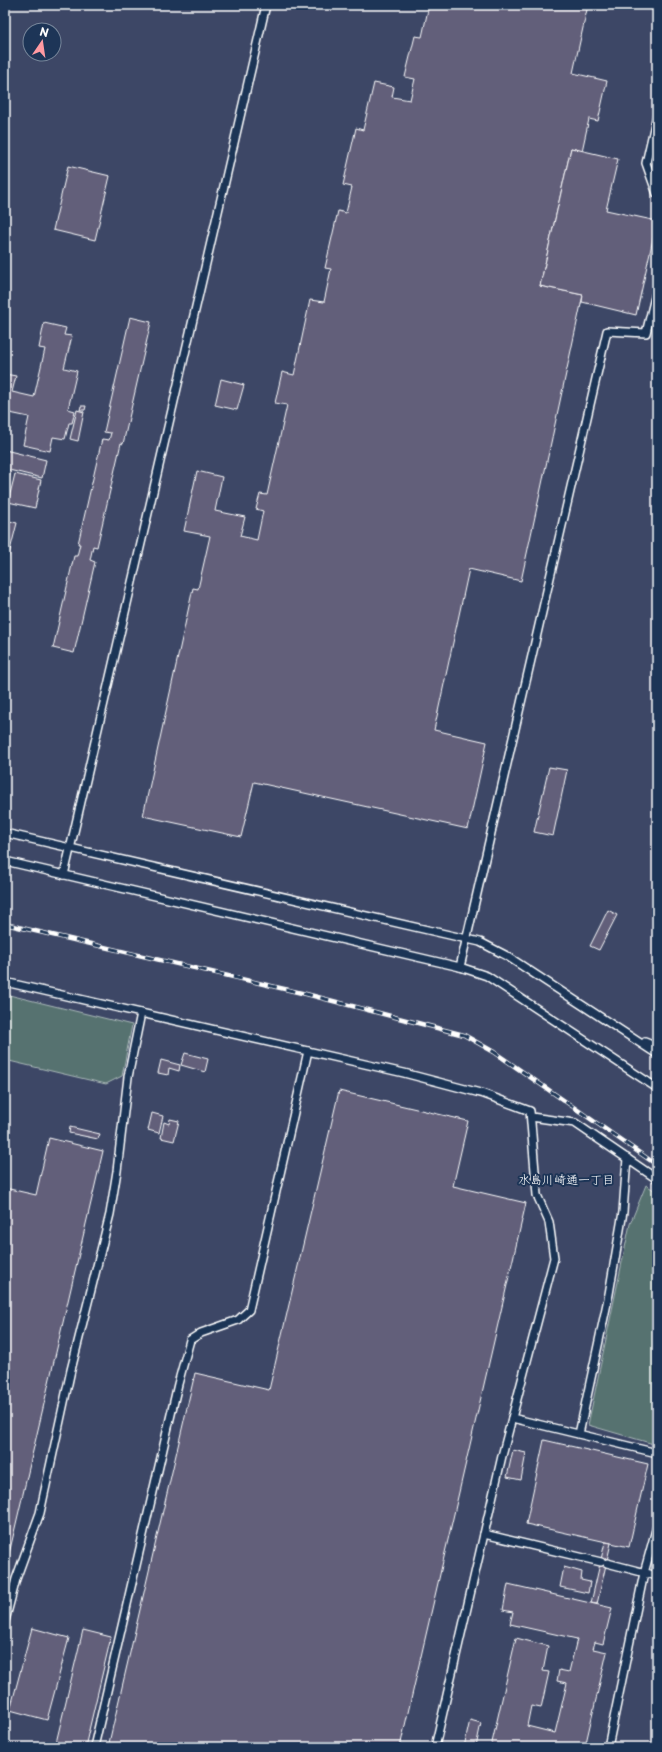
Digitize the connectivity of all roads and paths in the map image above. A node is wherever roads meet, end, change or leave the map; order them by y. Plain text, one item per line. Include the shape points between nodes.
1 (266, 5) edge
2 (657, 115) edge
3 (657, 194) edge
4 (657, 289) edge
5 (5, 833) edge
6 (71, 848) junction
7 (5, 861) edge
8 (64, 875) junction
9 (466, 939) junction
10 (460, 967) junction
11 (5, 982) edge
12 (141, 1013) junction
13 (626, 1034) junction
14 (657, 1048) edge
15 (308, 1051) junction
16 (657, 1054) edge
17 (657, 1088) edge
18 (531, 1117) junction
19 (627, 1158) junction
20 (657, 1179) edge
21 (512, 1418) junction
22 (579, 1434) junction
23 (657, 1454) edge
24 (657, 1526) edge
25 (484, 1534) junction
26 (644, 1573) junction
27 (657, 1576) edge
28 (5, 1621) edge
29 (94, 1747) edge
30 (435, 1747) edge
31 (608, 1747) edge

1 - 6 lane
2 - 3 lane via 646,163
4 - 9 lane via 646,334 607,331
5 - 6 lane
6 - 8 lane
6 - 9 lane
7 - 8 lane
8 - 10 lane
9 - 10 lane
9 - 13 lane via 507,956
10 - 17 lane via 487,976
11 - 12 lane
12 - 15 lane
12 - 28 lane via 128,1078 110,1214 71,1370 40,1513 16,1579
13 - 14 lane
13 - 16 lane
15 - 18 lane via 484,1094 530,1111
15 - 29 lane via 249,1310 238,1320 201,1333 190,1340
18 - 19 lane via 575,1123
18 - 21 lane via 537,1195 549,1222 554,1258
19 - 20 lane
19 - 22 lane via 624,1212
21 - 22 lane
21 - 25 lane
22 - 23 lane
24 - 26 lane
25 - 26 lane
25 - 30 lane
26 - 27 lane
26 - 31 lane

